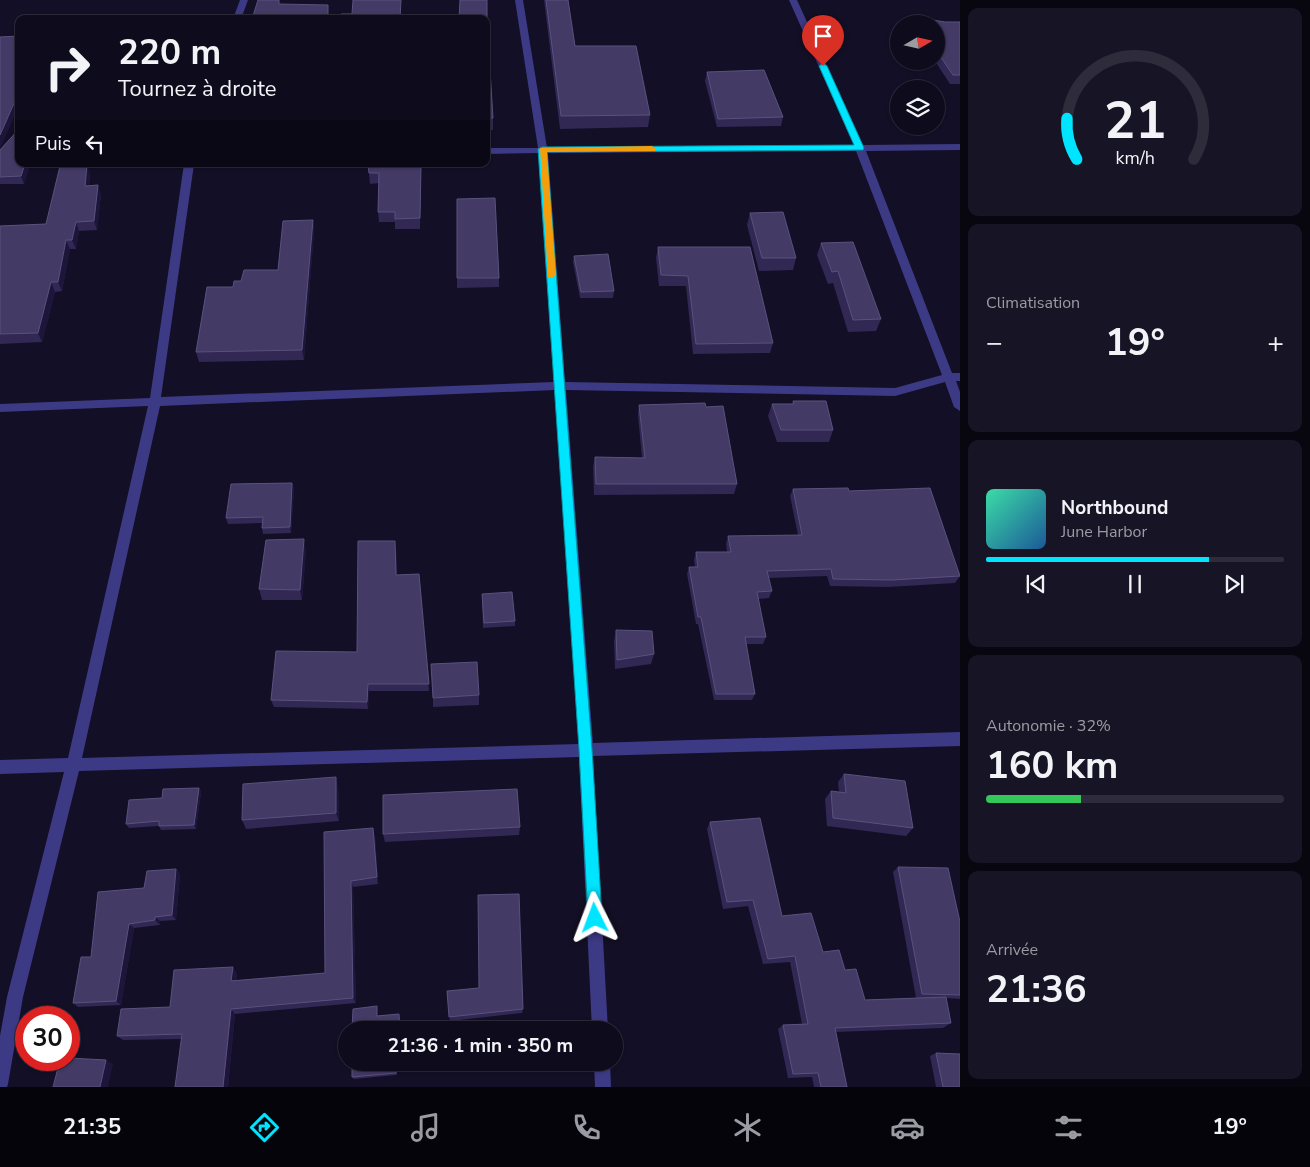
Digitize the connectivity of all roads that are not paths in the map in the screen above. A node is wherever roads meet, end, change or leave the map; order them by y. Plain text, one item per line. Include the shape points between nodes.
1 (244, 0) edge
2 (518, 0) edge
3 (793, 0) edge
4 (238, 15) edge
5 (960, 147) edge
6 (860, 148) junction
7 (542, 149) junction
8 (490, 151) edge
9 (189, 167) edge
10 (955, 377) edge
11 (560, 386) junction
12 (155, 402) junction
13 (960, 407) edge
14 (0, 408) edge
15 (960, 739) edge
16 (586, 749) junction
17 (73, 766) junction
18 (0, 767) edge
19 (600, 1021) edge
20 (602, 1071) edge
21 (0, 1084) edge
22 (603, 1087) edge

1 - 4 street
2 - 7 street
3 - 6 street
5 - 6 street
6 - 7 street
6 - 10 street
7 - 8 street
7 - 11 street
9 - 12 street
10 - 11 street via 895,392
10 - 13 street
11 - 12 street
11 - 16 street
12 - 14 street
12 - 17 street
15 - 16 street
16 - 17 street
16 - 19 street
17 - 18 street
17 - 21 street via 15,997
20 - 22 street

